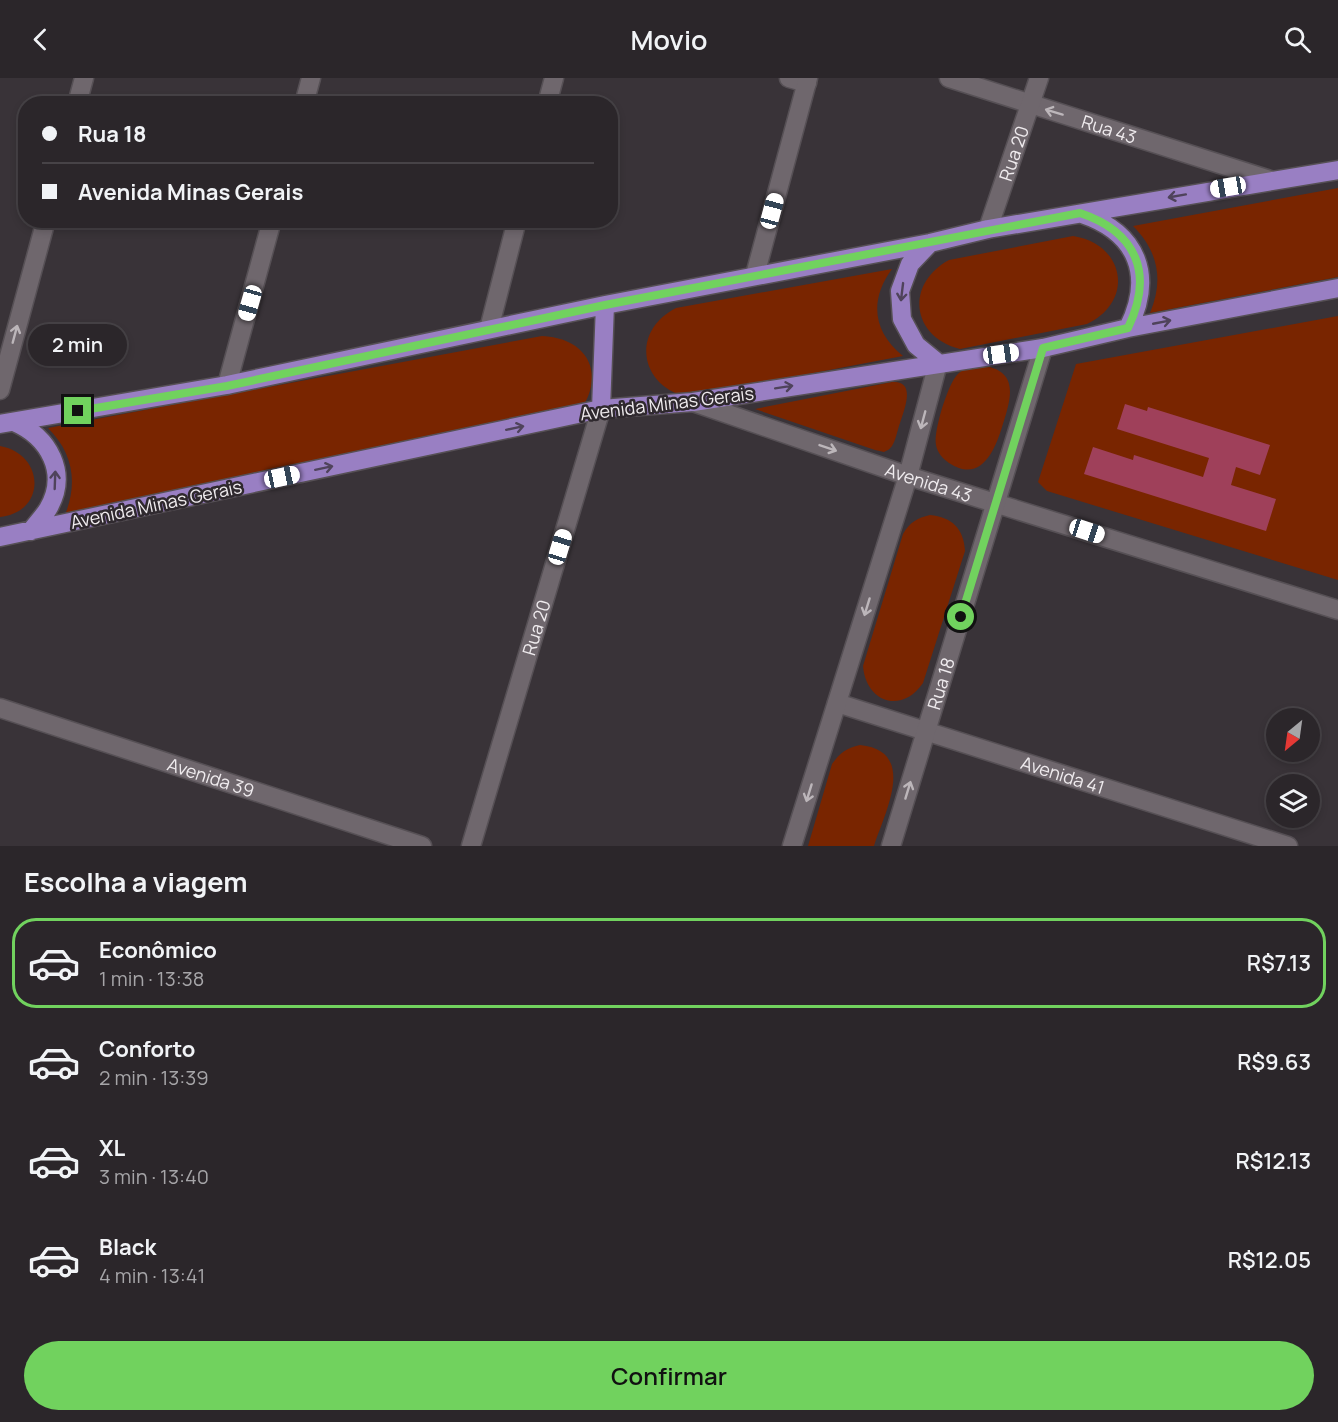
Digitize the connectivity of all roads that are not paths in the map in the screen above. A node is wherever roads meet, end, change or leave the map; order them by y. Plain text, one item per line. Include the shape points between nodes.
1 (84, 78) edge
2 (311, 78) edge
3 (554, 78) edge
4 (789, 78) edge
5 (949, 78) edge
6 (1039, 78) edge
7 (807, 80) edge
8 (79, 96) edge
9 (306, 96) edge
10 (549, 96) edge
11 (1030, 104) junction
12 (1338, 170) edge
13 (1270, 180) junction
14 (1080, 213) junction
15 (44, 228) edge
16 (270, 228) edge
17 (515, 228) edge
18 (988, 230) junction
19 (930, 243) junction
20 (756, 275) junction
21 (1338, 288) edge
22 (605, 305) junction
23 (1128, 328) junction
24 (489, 329) junction
25 (1043, 348) junction
26 (938, 363) junction
27 (227, 386) junction
28 (0, 390) edge
29 (693, 402) junction
30 (601, 409) junction
31 (7, 423) edge
32 (908, 476) junction
33 (996, 503) junction
34 (31, 531) junction
35 (0, 537) edge
36 (1338, 610) edge
37 (837, 703) junction
38 (0, 708) edge
39 (926, 731) junction
40 (422, 846) edge
41 (471, 846) edge
42 (792, 846) edge
43 (891, 846) edge
44 (1288, 846) edge

1 - 8 street
2 - 9 street
3 - 10 street
4 - 7 street
5 - 11 street, Rua 43
6 - 11 street, Rua 20
7 - 20 street
13 -> 11 street, Rua 43
11 - 18 street, Rua 20
12 - 13 main road
13 -> 14 main road
14 - 18 main road
14 - 23 main road via 1118,232 1131,248 1139,268 1141,289
28 -> 15 street
16 - 27 street
17 - 24 street
18 - 19 main road
19 - 20 main road
19 -> 26 main road via 910,264 900,291 902,319 915,345
20 - 22 main road
23 -> 21 main road, Avenida Minas Gerais
22 - 24 main road
22 - 30 main road
23 - 25 main road, Avenida Minas Gerais
24 - 27 main road
25 - 26 main road, Avenida Minas Gerais
25 - 33 street, Rua 18
29 -> 26 main road, Avenida Minas Gerais
26 -> 32 street
27 - 31 main road
29 - 30 main road, Avenida Minas Gerais
29 -> 32 street, Avenida 43
34 -> 30 main road, Avenida Minas Gerais
30 - 41 street, Rua 20
34 -> 31 main road via 48,510 56,470 46,445 26,427
32 - 33 street, Avenida 43
32 -> 37 street
33 - 36 street, Avenida 43
33 - 39 street, Rua 18
34 - 35 main road, Avenida Minas Gerais
37 - 39 street, Avenida 41
37 -> 42 street
38 - 40 street, Avenida 39
43 -> 39 street, Rua 18
39 - 44 street, Avenida 41

